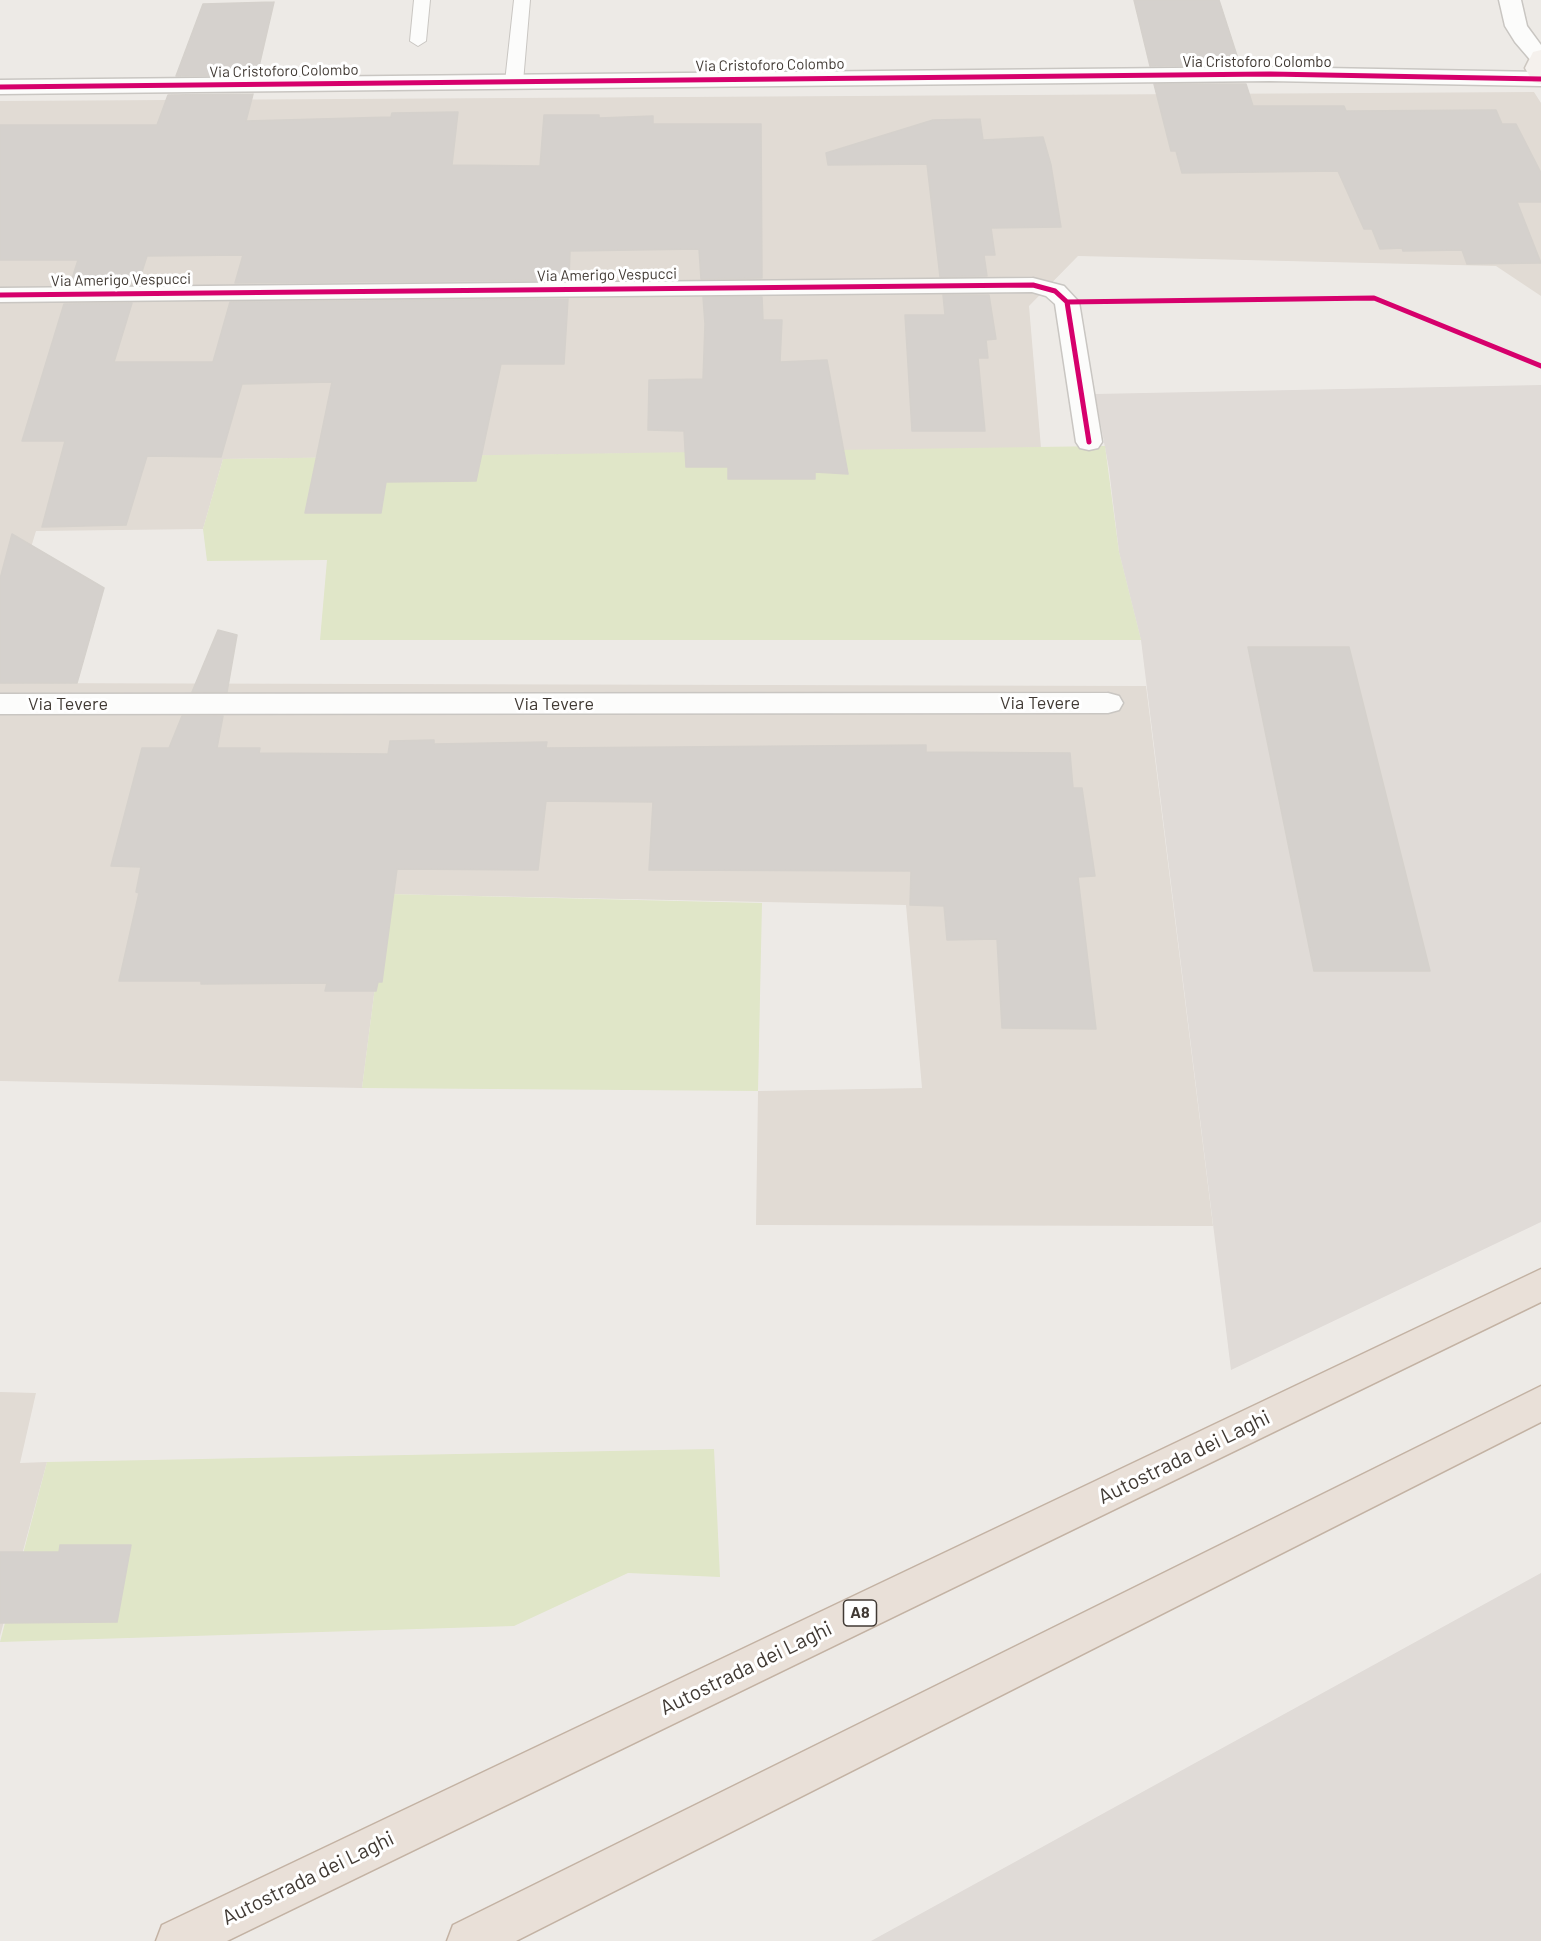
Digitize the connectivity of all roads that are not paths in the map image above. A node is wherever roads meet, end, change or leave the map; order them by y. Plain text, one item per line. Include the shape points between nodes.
1 (422, 0) edge
2 (522, 0) edge
3 (1510, 0) edge
4 (418, 41) dead end
5 (1541, 57) edge
6 (1270, 74) junction
7 (1541, 78) edge
8 (514, 82) junction
9 (0, 87) edge
10 (0, 295) edge
11 (1089, 441) dead end
12 (1108, 703) dead end
13 (0, 704) edge
14 (1541, 1285) edge
15 (1541, 1403) edge
16 (178, 1941) edge
17 (469, 1941) edge

1 - 4 lane
2 - 8 lane
3 - 5 street via 1516,26
5 - 6 street, Via Cristoforo Colombo via 1397,63
5 - 7 main road via 1536,68
6 - 7 street, Via Cristoforo Colombo
6 - 8 street, Via Cristoforo Colombo
8 - 9 street, Via Cristoforo Colombo
10 - 11 street, Via Amerigo Vespucci via 1033,285 1055,291 1067,302
12 - 13 street, Via Tevere
14 - 16 highway, Autostrada dei Laghi / A8
15 - 17 highway

